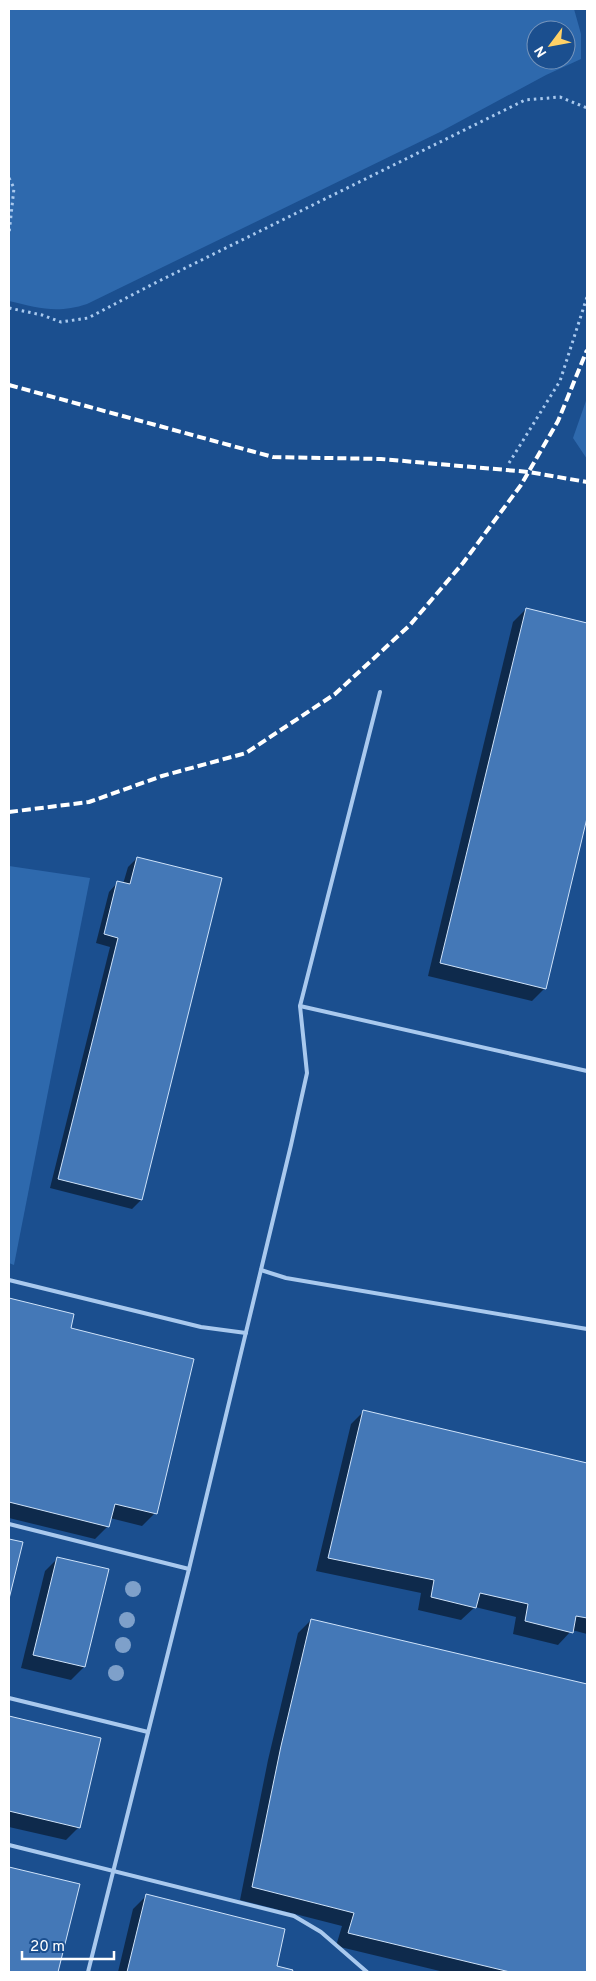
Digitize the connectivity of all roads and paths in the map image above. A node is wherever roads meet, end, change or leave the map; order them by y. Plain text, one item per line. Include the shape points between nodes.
1 (587, 108) edge
2 (9, 178) edge
3 (9, 234) edge
4 (587, 297) edge
5 (9, 308) edge
6 (509, 463) dead end
7 (380, 692) dead end
8 (300, 1006) junction
9 (587, 1071) edge
10 (261, 1270) junction
11 (9, 1280) edge
12 (587, 1330) edge
13 (246, 1333) junction
14 (9, 1524) edge
15 (189, 1569) junction
16 (9, 1698) edge
17 (148, 1732) junction
18 (9, 1845) edge
19 (113, 1870) junction
20 (88, 1972) edge
21 (367, 1972) edge

1 - 5 path via 560,97 525,100 88,318 61,322
2 - 3 path via 14,188
4 - 6 path via 560,381
7 - 8 lane
8 - 9 lane
8 - 10 lane via 307,1073
10 - 12 lane via 286,1278
10 - 13 lane
11 - 13 lane via 201,1328
13 - 15 lane
14 - 15 lane
15 - 17 lane
16 - 17 lane
17 - 19 lane
18 - 19 lane
19 - 20 lane
19 - 21 lane via 294,1916 321,1932

